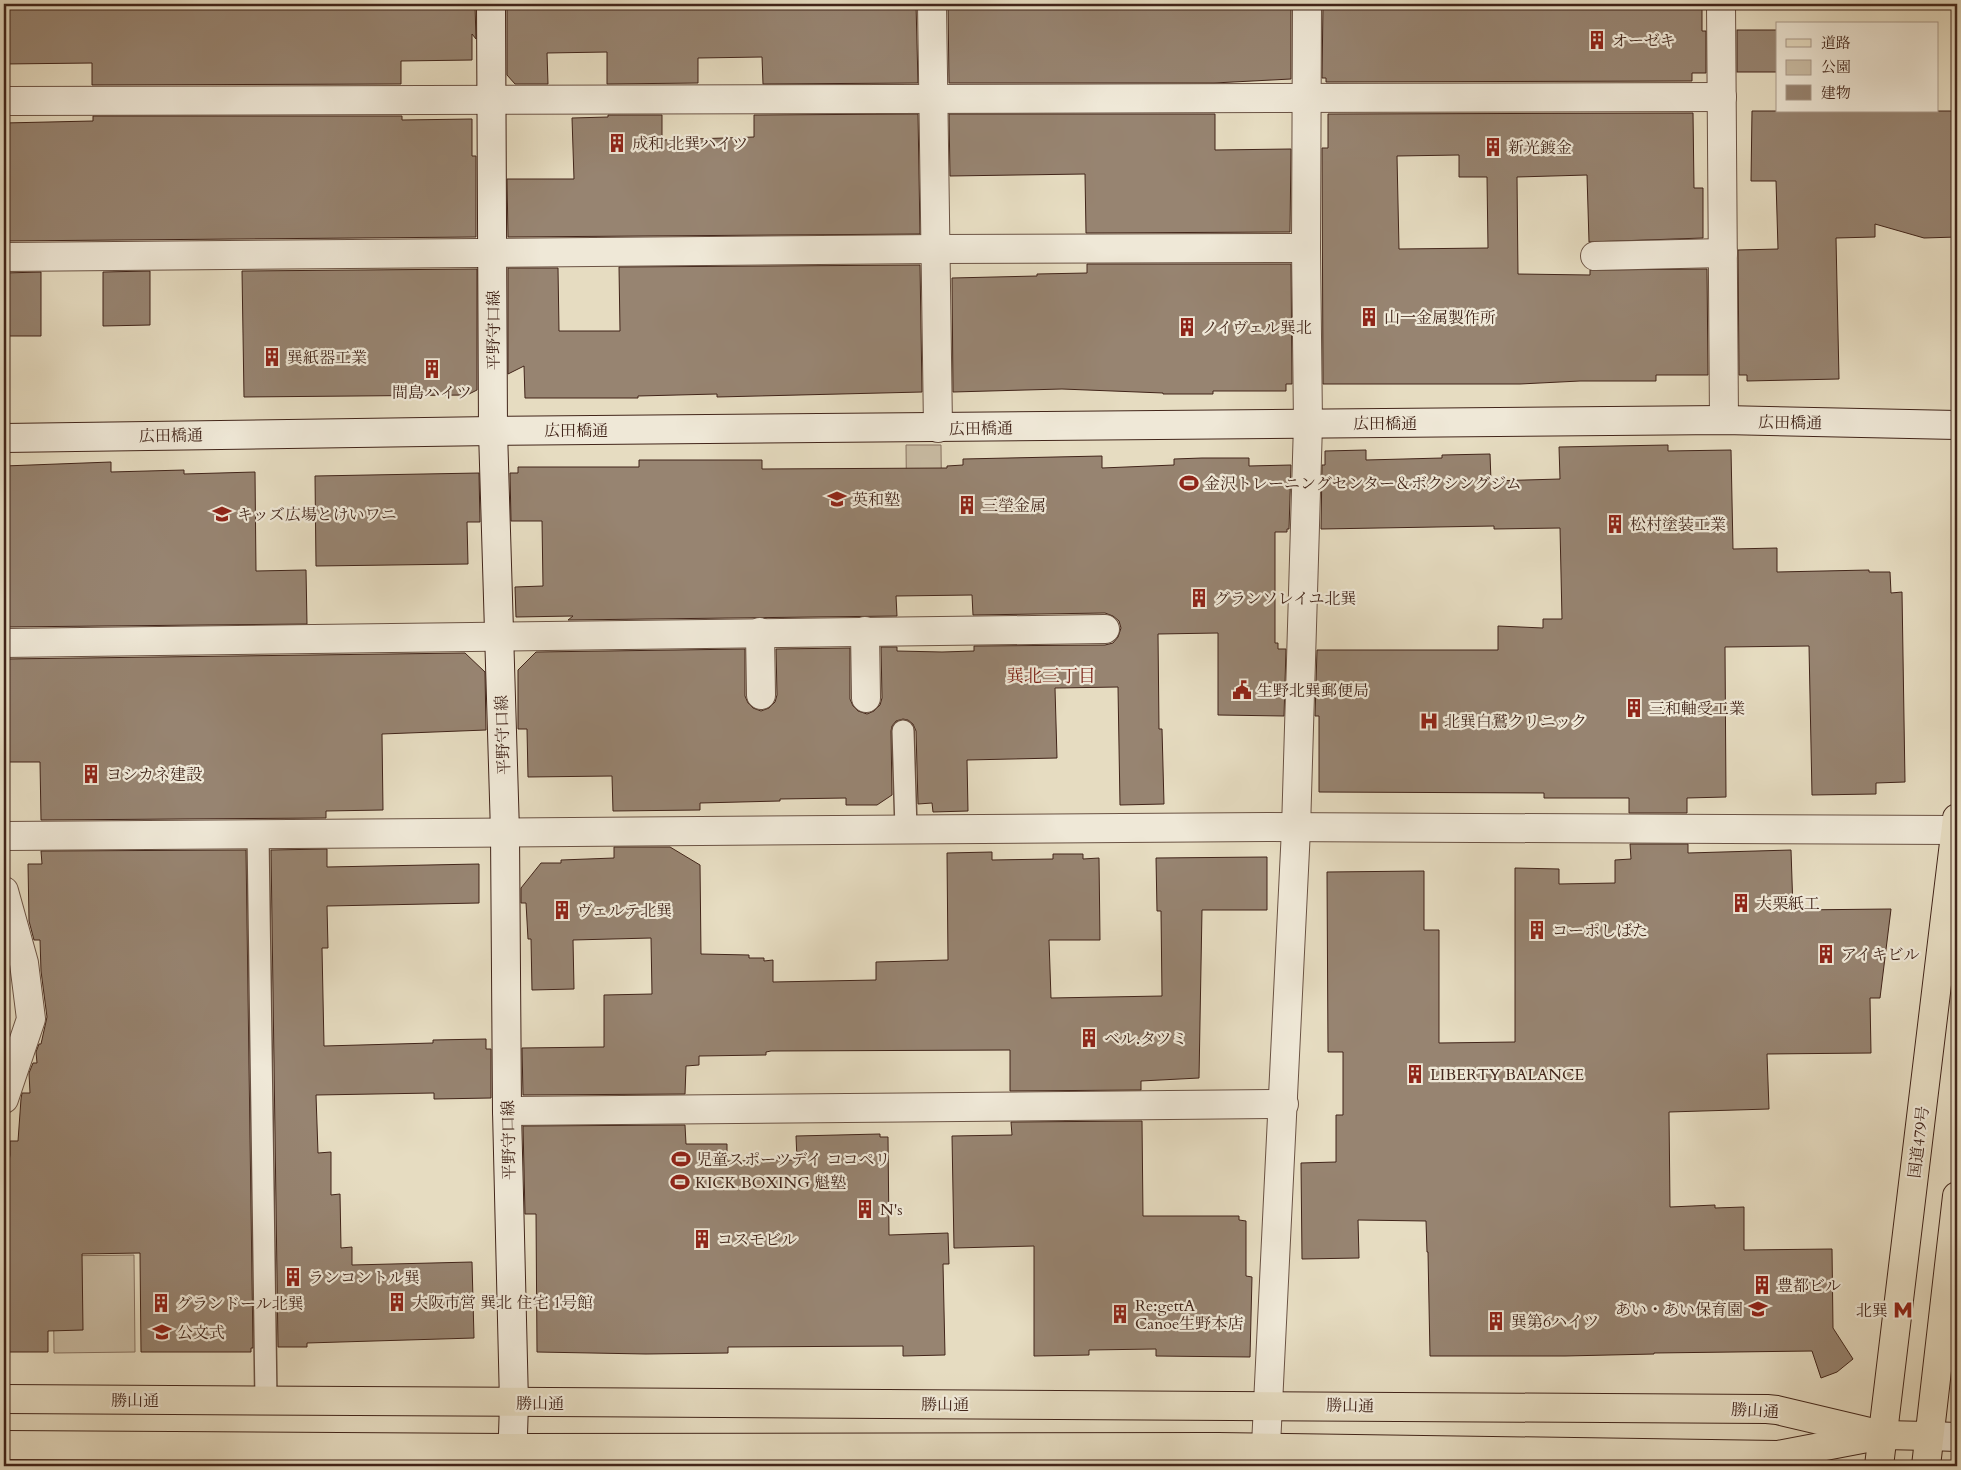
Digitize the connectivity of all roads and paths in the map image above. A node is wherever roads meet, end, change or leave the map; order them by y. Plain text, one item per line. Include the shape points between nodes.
1 (491, 4) edge
2 (932, 4) edge
3 (1307, 4) edge
4 (1721, 4) edge
5 (1722, 96) junction
6 (934, 98) junction
7 (1307, 98) junction
8 (491, 100) junction
9 (4, 101) edge
10 (1306, 248) junction
11 (936, 249) junction
12 (493, 253) junction
13 (1723, 253) junction
14 (1595, 256) dead end
15 (4, 257) edge
16 (1724, 420) junction
17 (1308, 424) junction
18 (1957, 425) edge
19 (938, 428) junction
20 (493, 431) junction
21 (4, 438) edge
22 (1105, 629) dead end
23 (865, 631) junction
24 (760, 632) junction
25 (499, 635) junction
26 (4, 643) edge
27 (761, 695) dead end
28 (866, 698) dead end
29 (903, 731) dead end
30 (1956, 824) edge
31 (1296, 829) junction
32 (906, 830) junction
33 (505, 832) junction
34 (258, 834) junction
35 (4, 836) edge
36 (4, 891) edge
37 (4, 1100) edge
38 (1284, 1104) junction
39 (507, 1111) junction
40 (1957, 1196) edge
41 (4, 1399) edge
42 (266, 1401) junction
43 (514, 1403) junction
44 (1268, 1404) junction
45 (1883, 1435) junction
46 (1930, 1436) junction
47 (1957, 1436) edge
48 (4, 1445) edge
49 (269, 1456) edge
50 (512, 1457) edge
51 (1265, 1457) edge
52 (1879, 1466) edge
53 (1926, 1466) edge

1 - 8 street, 平野守口線
2 - 6 street
3 - 7 street
4 - 5 street
5 - 7 street
5 - 13 street
6 - 7 street
6 - 8 street
6 - 11 street
7 - 10 street
8 - 9 street
8 - 12 street, 平野守口線
10 - 11 street
10 - 17 street
11 - 12 street
11 - 19 street
12 - 15 street
12 - 20 street, 平野守口線
13 - 14 street
13 - 16 street
16 - 17 street, 広田橋通
16 - 18 street, 広田橋通
17 - 19 street, 広田橋通
17 - 31 street
19 - 20 street, 広田橋通
20 - 21 street, 広田橋通
20 - 25 street, 平野守口線
22 - 23 street
23 - 24 street
23 - 28 street
24 - 25 street
24 - 27 street
25 - 26 street
25 - 33 street, 平野守口線
29 - 32 lane
30 - 31 street
30 - 45 main road, 国道479号
31 - 32 street
31 - 38 street
32 - 33 street
33 - 34 street
33 - 39 street, 平野守口線
34 - 35 street
34 - 42 lane
36 - 37 street via 24,963 31,1019
38 - 39 street
38 - 44 street
39 - 43 street, 平野守口線
40 - 46 main road
41 - 42 main road, 勝山通
42 - 43 main road, 勝山通
43 - 44 main road, 勝山通
43 - 50 street, 平野守口線
44 - 45 main road, 勝山通 via 1772,1409
44 - 51 street
45 - 46 main road, 勝山通
45 - 51 main road, 勝山通 via 1778,1455
45 - 52 main road, 国道479号
46 - 47 street, 勝山通
46 - 53 main road
48 - 49 main road, 勝山通
49 - 50 main road, 勝山通
50 - 51 main road, 勝山通

